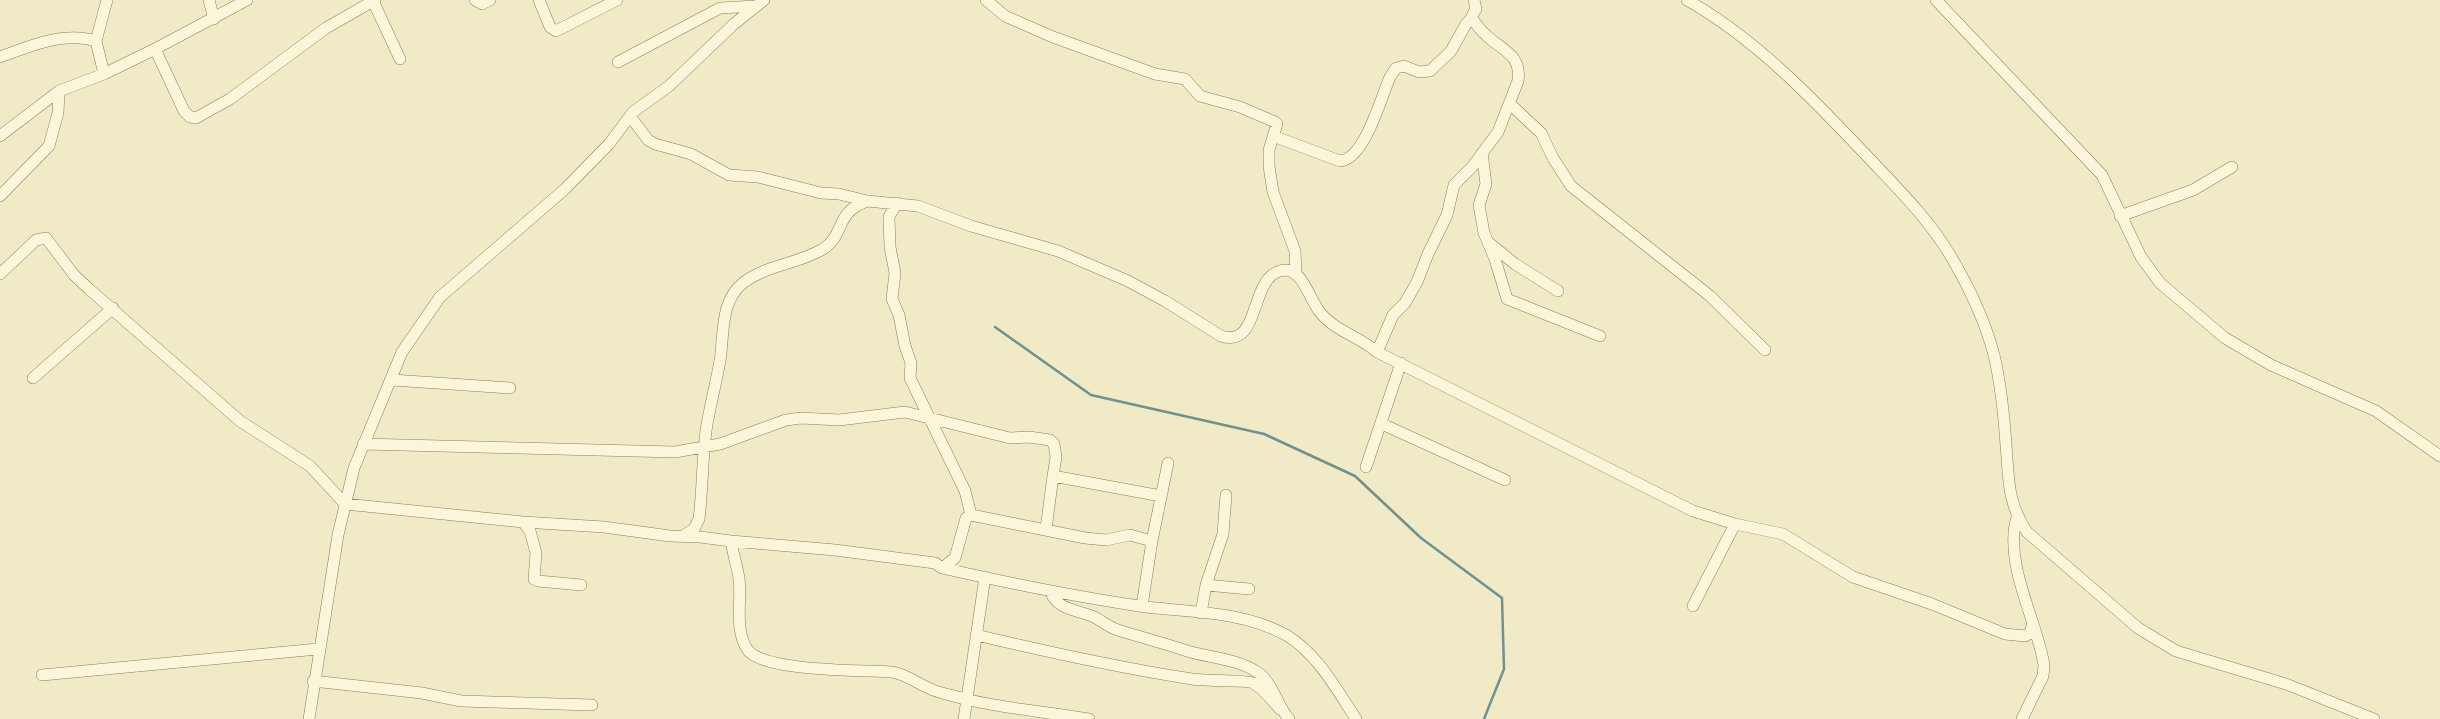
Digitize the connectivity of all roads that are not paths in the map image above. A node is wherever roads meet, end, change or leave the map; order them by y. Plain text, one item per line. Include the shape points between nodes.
1 (107, 0) edge
2 (209, 0) edge
3 (247, 0) edge
4 (475, 0) edge
5 (490, 0) edge
6 (539, 0) edge
7 (617, 0) edge
8 (986, 0) edge
9 (1474, 0) edge
10 (1687, 0) edge
11 (1936, 0) edge
12 (374, 1) edge
13 (760, 3) edge
14 (1472, 18) junction
15 (214, 19) junction
16 (96, 41) junction
17 (155, 49) junction
18 (0, 57) edge
19 (400, 59) dead end
20 (618, 62) dead end
21 (104, 74) junction
22 (59, 91) junction
23 (1510, 104) junction
24 (630, 116) junction
25 (0, 136) edge
26 (1273, 136) junction
27 (1482, 153) junction
28 (2232, 167) dead end
29 (0, 196) edge
30 (867, 201) junction
31 (897, 203) junction
32 (2120, 216) junction
33 (1486, 241) junction
34 (0, 274) edge
35 (1296, 274) junction
36 (1558, 291) dead end
37 (112, 308) junction
38 (1600, 336) dead end
39 (1765, 350) dead end
40 (1377, 352) junction
41 (1401, 362) junction
42 (33, 378) dead end
43 (392, 380) junction
44 (510, 388) dead end
45 (931, 419) junction
46 (1382, 424) junction
47 (362, 444) junction
48 (705, 448) junction
49 (2440, 456) edge
50 (1168, 463) dead end
51 (1366, 467) dead end
52 (1053, 476) junction
53 (1505, 480) dead end
54 (1161, 496) junction
55 (1226, 496) dead end
56 (345, 504) junction
57 (971, 515) junction
58 (2017, 517) junction
59 (523, 522) junction
60 (1734, 524) junction
61 (1046, 530) junction
62 (682, 536) junction
63 (731, 541) junction
64 (1152, 541) junction
65 (942, 568) junction
66 (985, 578) junction
67 (581, 585) dead end
68 (1206, 585) junction
69 (1249, 589) dead end
70 (1051, 592) junction
71 (1142, 606) junction
72 (1693, 606) dead end
73 (1201, 612) junction
74 (2033, 623) junction
75 (976, 635) junction
76 (318, 649) junction
77 (42, 675) dead end
78 (313, 681) junction
79 (967, 700) junction
80 (592, 706) dead end
81 (1280, 709) junction
82 (308, 719) edge
83 (964, 719) edge
84 (1089, 719) edge
85 (1289, 719) edge
86 (1356, 719) edge
87 (2022, 719) edge
88 (2374, 719) edge

1 - 16 street
2 - 15 street
3 - 15 street
4 - 5 street via 482,4
6 - 7 street via 550,27 556,31
8 - 26 street via 1005,16 1053,37 1155,74 1185,79 1200,96 1272,120 1276,124
9 - 14 street via 1476,8
10 - 58 street via 1734,32 1813,99 1899,190 1949,254 1975,307 1998,371 2008,481
11 - 32 street via 2088,158 2110,190
12 - 17 street via 326,28 230,99 196,118 184,111
12 - 19 street
13 - 20 street via 720,8
13 - 24 street via 669,86
14 - 23 street via 1487,37 1503,47 1515,62 1519,72
14 - 26 street via 1451,51 1430,71 1419,72 1404,66 1396,68 1361,148 1345,161
15 - 17 street
16 - 18 street via 76,36
16 - 21 street
17 - 21 street
21 - 22 street
22 - 25 street
22 - 29 street via 58,113 49,146
23 - 27 street via 1498,132
23 - 39 street via 1541,133 1552,158 1571,186 1710,296
24 - 30 street via 654,144 691,154 729,175 758,177
24 - 43 street via 623,129 565,189 440,297 402,352
26 - 35 street via 1269,166 1272,185 1295,251
27 - 33 street via 1486,184 1479,205
27 - 40 street via 1454,185 1447,215 1417,282 1405,303 1393,315
28 - 32 street via 2193,190
30 - 31 street
30 - 48 street via 846,212 836,235 824,248 754,275 733,294 722,330
31 - 35 street via 918,206 1058,252 1128,281 1231,339 1241,336 1247,328 1268,278 1282,270
31 - 45 street via 889,217 895,272 892,299 911,363 910,378
32 - 49 street via 2141,257 2160,283 2225,338 2271,365 2376,410
33 - 36 street
33 - 38 street via 1507,299
34 - 37 street via 36,240 46,238 74,275
35 - 40 street via 1324,317
37 - 42 street
37 - 56 street via 240,421 310,466
40 - 41 street
41 - 46 street
41 - 60 street via 1693,511
43 - 44 street
43 - 47 street
45 - 48 street via 905,412 839,420 786,420
45 - 52 street via 1010,438 1050,440 1056,457
45 - 57 street via 965,491
46 - 51 street
46 - 53 street
47 - 48 street via 638,452
47 - 56 street
48 - 62 street via 699,518 694,529
50 - 54 street
52 - 54 street
52 - 61 street
54 - 64 street
55 - 68 street via 1223,534
56 - 59 street
56 - 76 street
57 - 61 street
57 - 65 street via 966,518 955,558
58 - 74 street via 2014,548
58 - 88 street via 2049,553 2138,628 2176,650 2286,684
59 - 62 street
59 - 67 street via 530,531 536,553 534,579
60 - 72 street
60 - 74 street via 1783,534 1853,576 2005,634 2025,636 2030,633
61 - 64 street via 1085,538 1106,540 1130,535
62 - 63 street
63 - 65 street via 835,550 935,563
63 - 79 street via 739,580 740,623 747,649 753,656 793,666 837,668 850,672 893,672 932,690
64 - 71 street
65 - 66 street
66 - 70 street
66 - 75 street
68 - 69 street
68 - 73 street
70 - 71 street
70 - 81 street via 1053,599 1070,609 1120,631 1241,663 1260,673
71 - 73 street
73 - 86 street via 1242,617 1288,636 1326,675
74 - 87 street via 2044,665 2043,676
75 - 79 street
75 - 81 street via 1078,659 1194,680 1247,681 1256,685
76 - 77 street
76 - 78 street
78 - 80 street via 422,693 462,701
78 - 82 street
79 - 83 street
79 - 84 street
81 - 85 street

